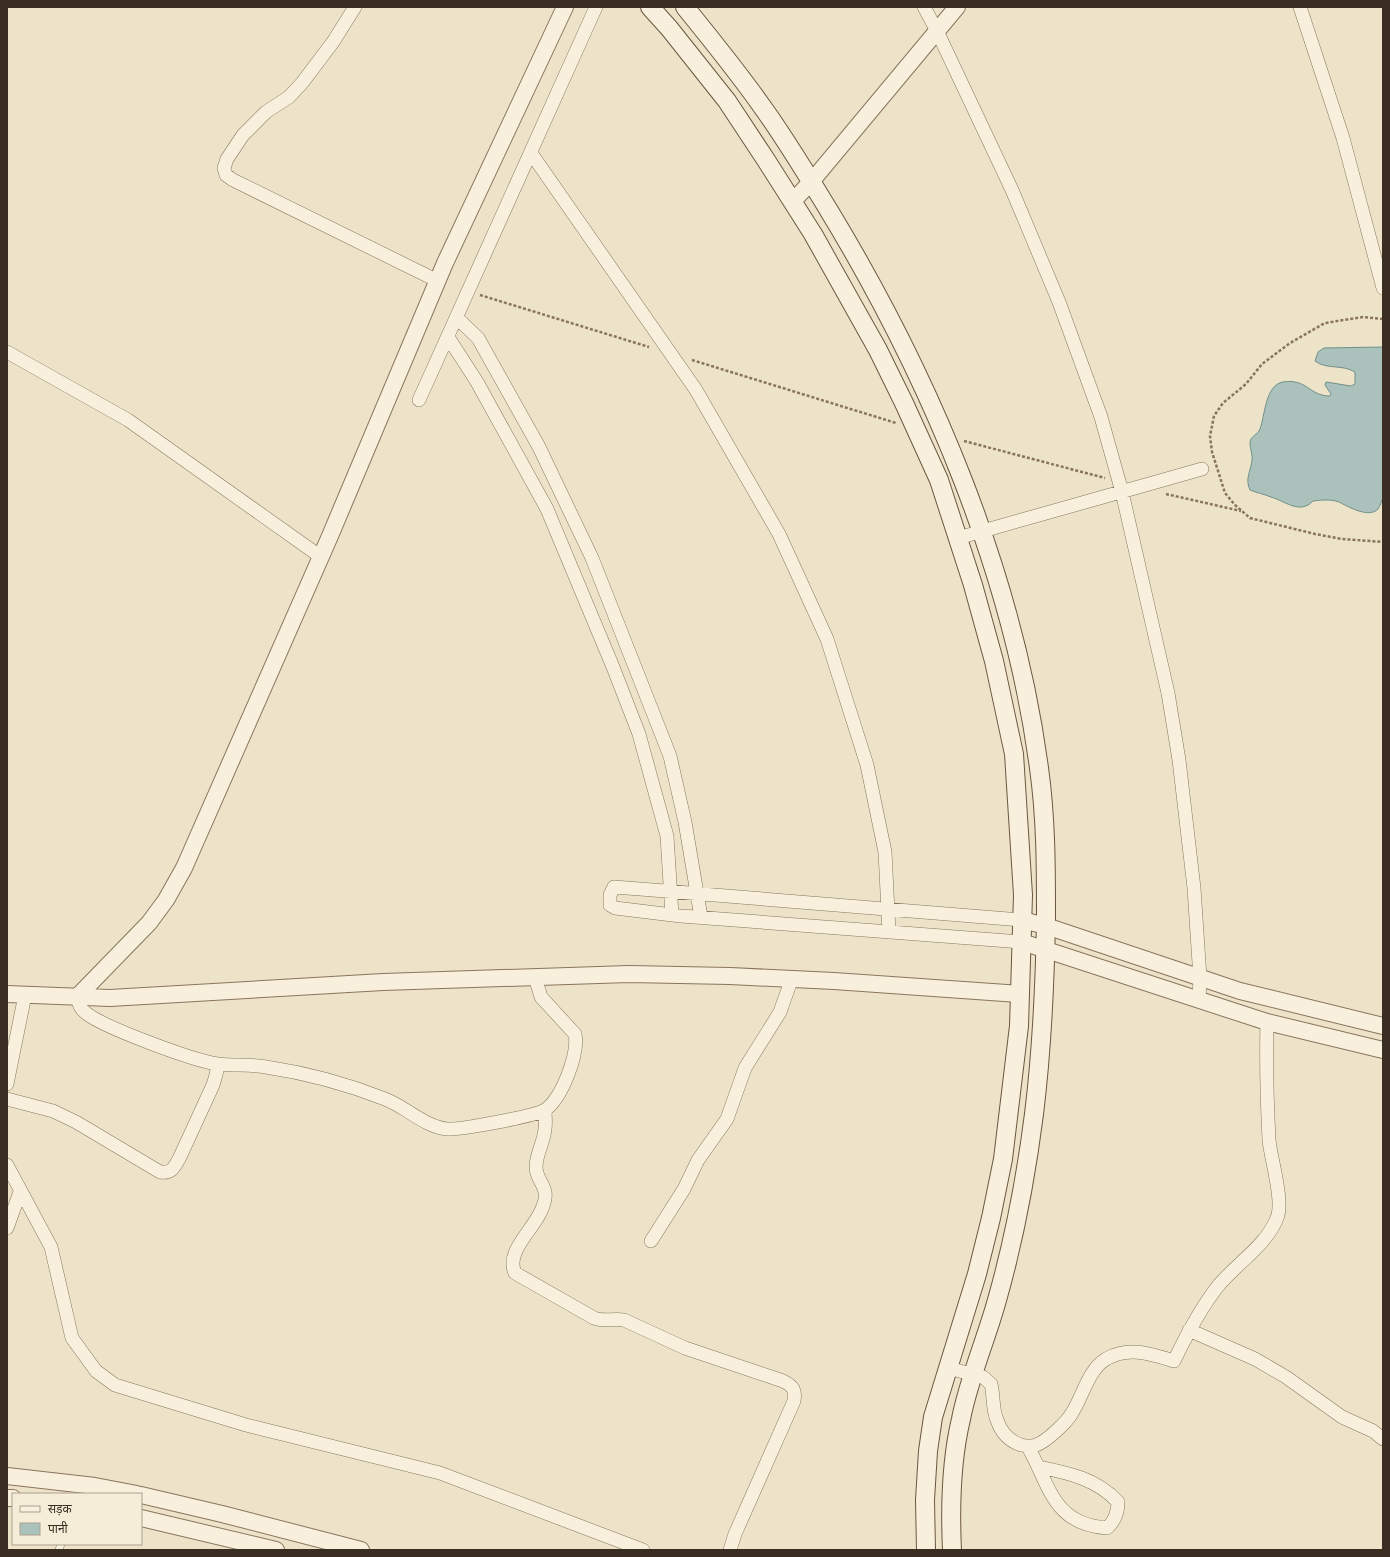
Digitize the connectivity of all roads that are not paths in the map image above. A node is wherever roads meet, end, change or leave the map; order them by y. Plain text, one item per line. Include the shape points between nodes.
1 (355, 7) edge
2 (565, 7) edge
3 (596, 7) edge
4 (650, 7) edge
5 (685, 7) edge
6 (924, 7) edge
7 (957, 7) edge
8 (1300, 7) edge
9 (937, 30) junction
10 (531, 153) junction
11 (811, 182) junction
12 (793, 201) junction
13 (438, 281) junction
14 (1383, 288) edge
15 (457, 318) junction
16 (448, 337) junction
17 (7, 352) edge
18 (420, 400) dead end
19 (1202, 469) dead end
20 (1120, 487) junction
21 (980, 532) junction
22 (958, 538) junction
23 (320, 557) junction
24 (670, 891) junction
25 (697, 893) junction
26 (888, 909) junction
27 (672, 915) junction
28 (701, 917) junction
29 (1022, 920) junction
30 (1046, 926) junction
31 (889, 932) junction
32 (1022, 942) junction
33 (1046, 951) junction
34 (534, 977) junction
35 (792, 978) junction
36 (1200, 978) junction
37 (7, 994) edge
38 (1020, 994) junction
39 (25, 996) junction
40 (77, 997) junction
41 (1199, 1000) junction
42 (1267, 1022) junction
43 (1383, 1026) edge
44 (1383, 1050) edge
45 (218, 1064) junction
46 (7, 1084) edge
47 (7, 1099) edge
48 (545, 1110) junction
49 (7, 1165) edge
50 (20, 1192) junction
51 (7, 1228) edge
52 (651, 1241) dead end
53 (1189, 1330) junction
54 (948, 1368) junction
55 (973, 1374) junction
56 (1383, 1439) edge
57 (1028, 1447) junction
58 (1039, 1467) junction
59 (7, 1476) edge
60 (132, 1493) edge
61 (142, 1495) edge
62 (142, 1518) edge
63 (276, 1550) edge
64 (361, 1550) edge
65 (643, 1550) edge
66 (730, 1550) edge
67 (926, 1550) edge
68 (952, 1550) edge

1 - 13 street via 334,42 302,83 288,97 266,112 243,135 227,159 224,168 226,175
2 - 13 street
3 - 10 street
4 - 12 main road via 727,101
5 - 11 main road via 761,105
6 - 9 street
7 - 9 street
8 - 14 street via 1343,138
9 - 11 street
9 - 20 street via 1012,190 1059,302 1100,417
10 - 15 street
10 - 26 street via 696,390 779,534 827,639 867,765 885,852
11 - 12 street
11 - 21 main road via 904,344 962,480
12 - 22 main road via 874,343 904,403 939,480
13 - 23 street
15 - 16 street
15 - 25 street via 478,338 539,447 592,558 670,756
16 - 18 street
16 - 24 street via 477,382 547,509 613,667 639,734 667,836
17 - 23 street via 128,420
19 - 20 street via 1138,487
20 - 21 street
20 - 36 street via 1168,693 1179,760 1187,815
21 - 22 street
21 - 30 main road via 994,568 1032,719 1046,841
22 - 29 main road via 994,661 1014,754 1023,895
23 - 40 street via 184,868 149,923
24 - 25 street
24 - 27 street
24 - 27 street via 614,887 610,895 610,905 615,908
25 - 26 street
25 - 28 street
26 - 29 street
26 - 31 street
27 - 28 street
28 - 31 street
29 - 30 street
29 - 32 main road
30 - 33 main road
30 - 36 street
31 - 32 street
32 - 33 street
32 - 38 main road
33 - 41 street
33 - 55 main road via 1034,1114 1024,1181 997,1301
34 - 35 street via 629,974
34 - 40 street via 383,982 110,998
34 - 48 street via 541,997 572,1028 577,1043 566,1080
35 - 38 street
35 - 52 street via 780,1012 746,1068 727,1119 698,1160 684,1189
36 - 41 street
36 - 43 street via 1240,992
37 - 39 street
38 - 54 main road via 1019,1026 1003,1159 977,1274
39 - 40 street
39 - 46 street
40 - 45 street via 80,1008 103,1023
41 - 42 street
42 - 44 street
42 - 53 street via 1269,1141 1279,1199 1278,1216 1261,1243 1218,1286
45 - 47 street via 213,1085 179,1159 173,1169 166,1173 160,1172 59,1114
45 - 48 street via 256,1065 288,1070 351,1087 386,1099 422,1120 448,1129 512,1119
48 - 66 street via 546,1129 536,1170 546,1197 534,1225 517,1248 512,1261 515,1273 594,1318 624,1320 686,1348 783,1381 794,1388 794,1401
49 - 50 street
50 - 51 street
50 - 65 street via 51,1247 72,1338 96,1371 115,1385 246,1425 440,1473
53 - 56 street via 1255,1359 1286,1376 1342,1418
53 - 57 street via 1174,1361 1147,1352 1129,1351 1106,1360 1094,1371 1072,1414 1047,1438
54 - 55 street
54 - 67 main road via 933,1416 928,1451 925,1500
55 - 57 street via 983,1377 991,1384 996,1420 1003,1433 1013,1442
55 - 68 main road via 960,1420 955,1451 951,1510
57 - 58 street
58 - 58 street via 1060,1509 1080,1522 1099,1528 1107,1528 1112,1524 1118,1512 1118,1502 1108,1491 1084,1478
59 - 60 street
61 - 64 street
62 - 63 street

